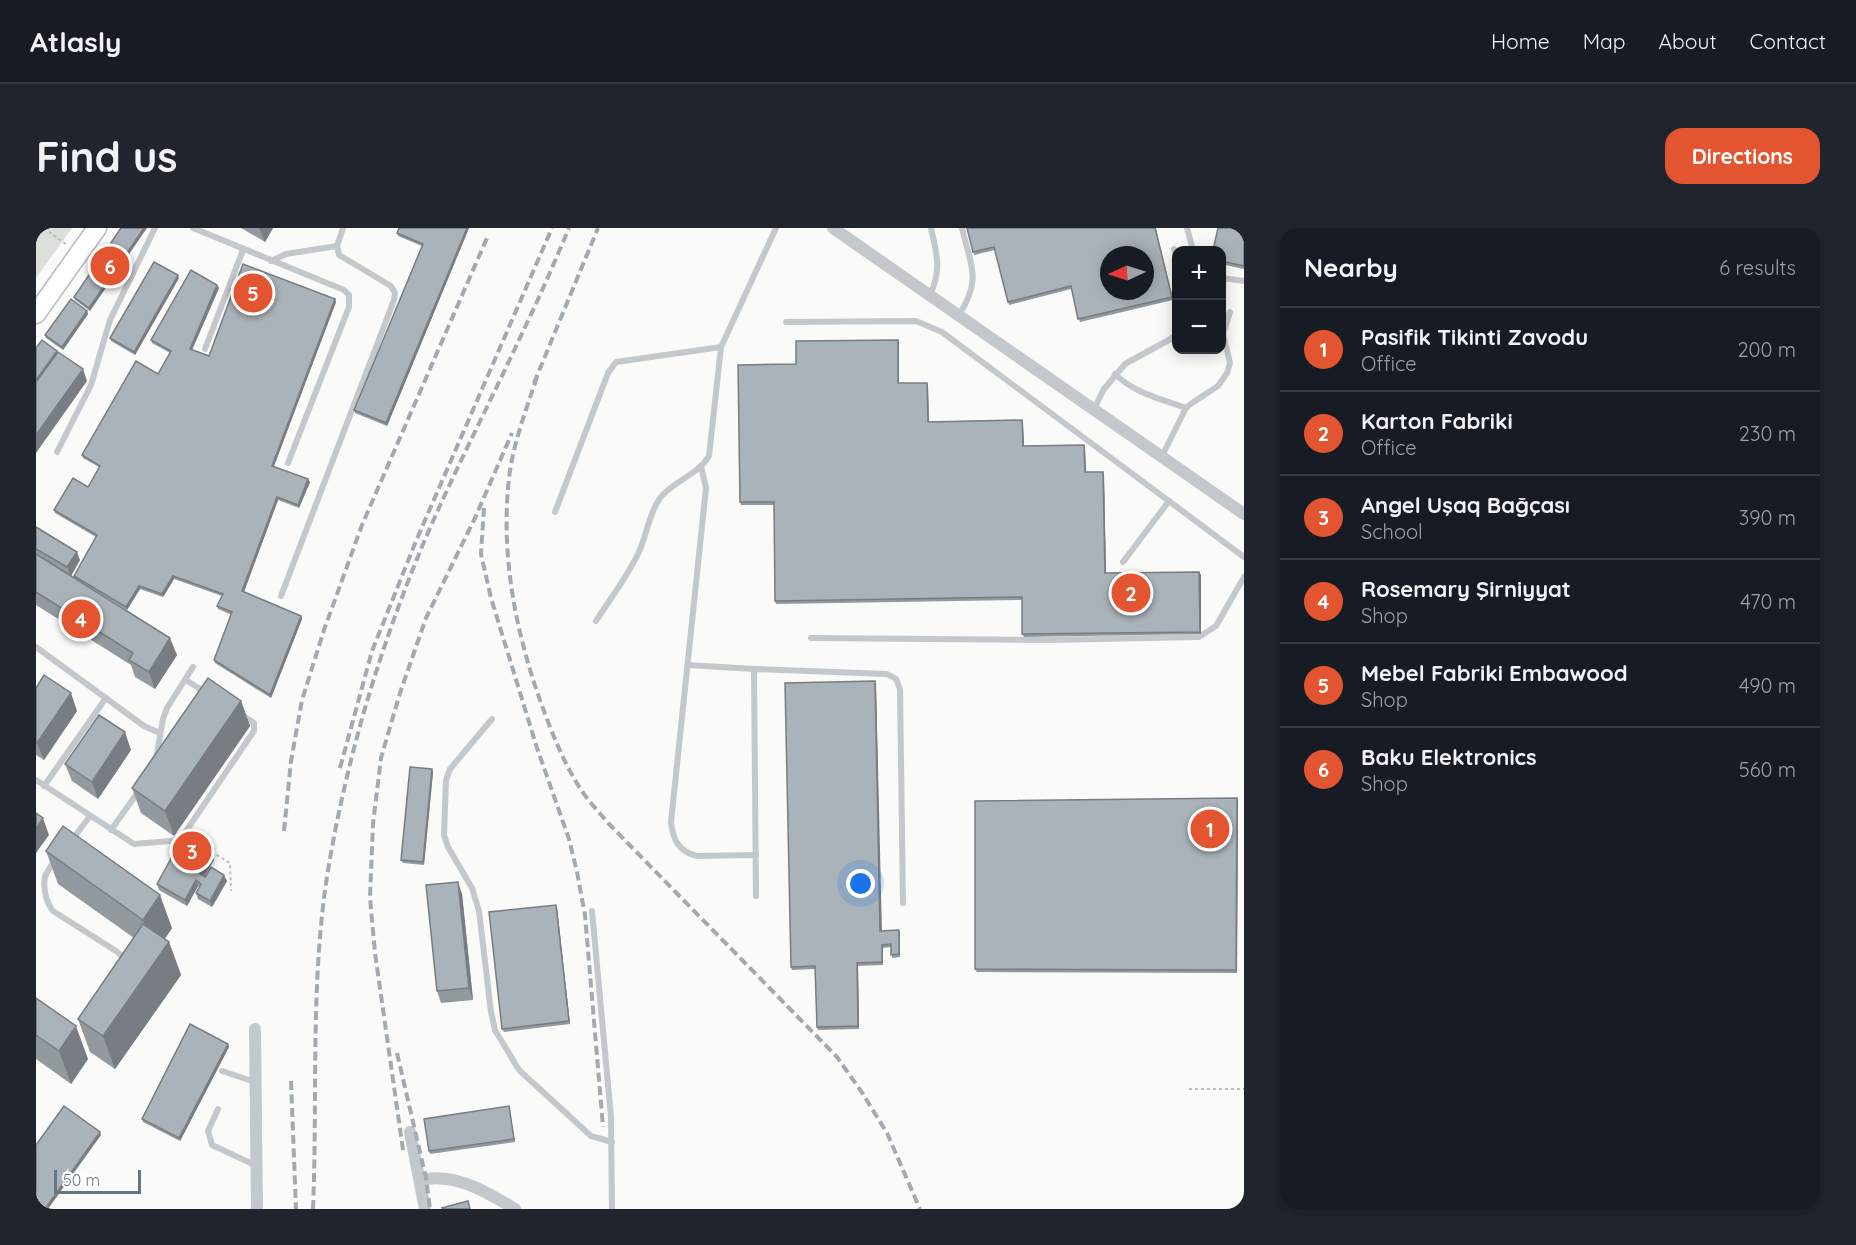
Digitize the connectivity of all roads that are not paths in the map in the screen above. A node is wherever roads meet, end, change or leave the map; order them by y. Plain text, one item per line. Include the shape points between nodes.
1 (97, 228) edge
2 (155, 228) edge
3 (193, 228) edge
4 (343, 228) edge
5 (776, 228) edge
6 (833, 228) edge
7 (932, 228) edge
8 (962, 228) edge
9 (1187, 228) edge
10 (337, 246) junction
11 (1192, 246) edge
12 (243, 250) junction
13 (271, 261) junction
14 (1226, 279) edge
15 (1244, 281) edge
16 (930, 295) junction
17 (1230, 312) dead end
18 (36, 314) edge
19 (959, 315) junction
20 (786, 322) dead end
21 (1172, 338) edge
22 (721, 347) junction
23 (205, 349) dead end
24 (1115, 374) junction
25 (1186, 408) junction
26 (1094, 409) junction
27 (57, 452) dead end
28 (1162, 456) junction
29 (288, 463) dead end
30 (701, 466) junction
31 (1169, 501) junction
32 (555, 512) dead end
33 (1244, 514) edge
34 (1244, 557) edge
35 (1123, 562) dead end
36 (1244, 577) edge
37 (281, 596) dead end
38 (596, 621) dead end
39 (811, 638) dead end
40 (36, 647) edge
41 (688, 665) junction
42 (194, 668) dead end
43 (754, 669) junction
44 (186, 680) junction
45 (213, 697) edge
46 (106, 698) junction
47 (231, 708) edge
48 (492, 719) dead end
49 (160, 733) junction
50 (153, 769) edge
51 (36, 780) edge
52 (44, 786) junction
53 (140, 789) edge
54 (90, 816) junction
55 (111, 830) junction
56 (68, 845) edge
57 (60, 854) edge
58 (756, 855) junction
59 (756, 896) dead end
60 (903, 903) dead end
61 (592, 911) dead end
62 (117, 970) edge
63 (255, 1029) dead end
64 (222, 1071) dead end
65 (255, 1082) junction
66 (218, 1109) dead end
67 (410, 1132) dead end
68 (612, 1142) junction
69 (256, 1166) junction
70 (420, 1180) junction
71 (257, 1209) edge
72 (425, 1209) edge
73 (515, 1209) edge
74 (612, 1209) edge

1 - 18 main road
2 - 27 lane via 110,320 92,385
3 - 12 lane
4 - 10 lane
5 - 22 lane
6 - 16 street
7 - 16 lane via 938,267
8 - 19 lane via 974,286
9 - 11 lane
10 - 13 lane via 286,254
10 - 37 lane via 344,260 391,286 394,300
12 - 13 lane
12 - 23 lane
13 - 29 lane via 344,290 350,300
14 - 15 lane
16 - 19 street
17 - 25 lane via 1224,334 1230,363 1227,373 1218,386
19 - 26 street
20 - 31 lane via 916,321 931,326
21 - 24 lane via 1125,364
22 - 30 lane via 709,456
22 - 32 lane via 616,362 608,373
24 - 25 lane via 1135,390
24 - 26 lane
25 - 28 lane
26 - 28 street
28 - 33 street
30 - 38 lane via 661,497 637,556
30 - 41 lane via 706,488
31 - 34 lane
31 - 35 lane
36 - 39 lane via 1216,626 1199,637
40 - 46 lane
41 - 43 lane
41 - 58 lane via 672,835 688,854
42 - 44 lane
43 - 58 lane
43 - 60 lane via 887,674 896,679 900,689
44 - 45 lane
44 - 49 lane via 167,708
46 - 49 lane
46 - 52 lane
47 - 55 lane via 254,723 254,731 184,834 177,839 139,845
48 - 68 lane via 450,769 444,835 472,888 479,911 495,1030 519,1070 591,1136
49 - 50 lane
51 - 52 lane
52 - 54 lane
53 - 55 lane
54 - 55 lane
54 - 56 lane
57 - 62 lane via 45,873 48,906 122,956
58 - 59 lane
61 - 68 lane
63 - 65 street
64 - 65 lane
65 - 69 street
66 - 69 lane via 208,1131 212,1145
67 - 70 street
68 - 74 lane
69 - 71 street
70 - 72 street
70 - 73 street via 465,1182

